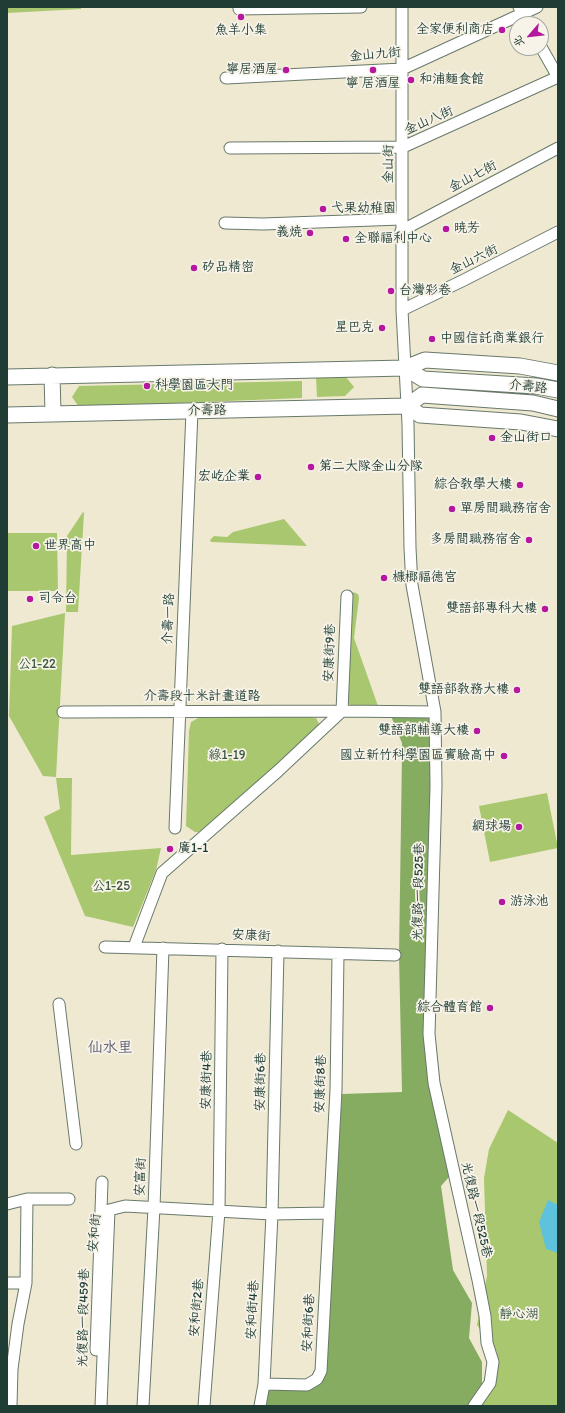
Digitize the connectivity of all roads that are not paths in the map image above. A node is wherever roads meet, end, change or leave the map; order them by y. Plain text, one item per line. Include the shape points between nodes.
1 (361, 7) edge
2 (402, 7) edge
3 (537, 7) edge
4 (239, 8) edge
5 (523, 15) edge
6 (546, 56) edge
7 (402, 69) junction
8 (558, 77) edge
9 (226, 78) dead end
10 (230, 148) dead end
11 (403, 148) junction
12 (558, 148) edge
13 (401, 219) junction
14 (225, 223) dead end
15 (401, 231) junction
16 (558, 232) edge
17 (402, 310) junction
18 (405, 368) junction
19 (558, 373) edge
20 (52, 375) junction
21 (7, 377) edge
22 (558, 390) edge
23 (407, 406) junction
24 (558, 409) edge
25 (192, 411) junction
26 (53, 413) junction
27 (7, 415) edge
28 (558, 429) edge
29 (347, 596) dead end
30 (180, 711) junction
31 (342, 711) junction
32 (63, 712) dead end
33 (435, 712) junction
34 (175, 828) dead end
35 (105, 947) dead end
36 (134, 947) junction
37 (163, 948) junction
38 (222, 949) junction
39 (278, 951) junction
40 (338, 955) junction
41 (395, 955) dead end
42 (59, 1004) dead end
43 (76, 1144) dead end
44 (102, 1182) dead end
45 (27, 1199) junction
46 (69, 1199) dead end
47 (7, 1204) edge
48 (154, 1208) junction
49 (219, 1211) junction
50 (329, 1213) junction
51 (272, 1214) junction
52 (7, 1283) edge
53 (26, 1283) junction
54 (264, 1384) junction
55 (12, 1406) edge
56 (100, 1406) edge
57 (143, 1406) edge
58 (204, 1406) edge
59 (260, 1406) edge
60 (474, 1406) edge

1 - 4 street
2 - 7 street, 金山街
3 - 5 street, 金山九街
5 - 7 street, 金山九街
6 - 8 street
7 - 9 street, 金山九街
7 - 11 street, 金山街
8 - 11 street, 金山八街
10 - 11 street, 金山八街
11 - 13 street, 金山街
12 - 15 street, 金山七街
13 - 14 street
13 - 15 street, 金山街
15 - 17 street, 金山街
16 - 17 street, 金山六街
17 - 18 street, 金山街
18 - 19 street, 介壽路 via 425,360 520,366
18 - 20 street, 介壽路
18 - 22 street, 介壽路 via 423,379 536,386
18 - 23 street, 光復路一段525巷
20 - 21 street, 介壽路
20 - 26 street
23 - 24 street, 介壽路 via 422,395 533,403
23 - 25 street, 介壽路
23 - 28 street, 介壽路 via 420,415 520,422
23 - 33 street, 光復路一段525巷 via 412,585
25 - 26 street, 介壽路
25 - 30 street, 介壽一路
26 - 27 street, 介壽路
29 - 31 street, 安康街9巷
30 - 31 street, 介壽段十米計畫道路
30 - 32 street, 介壽段十米計畫道路
30 - 34 street, 介壽一路
31 - 33 street, 介壽段十米計畫道路
31 - 36 street via 162,873
33 - 60 street, 光復路一段525巷 via 436,786 429,1034 434,1083 478,1280 492,1362 490,1383
35 - 36 street, 安康街
36 - 37 street, 安康街
37 - 38 street, 安康街
37 - 48 street, 安富街
38 - 39 street, 安康街
38 - 49 street, 安康街4巷
39 - 40 street, 安康街
39 - 51 street, 安康街6巷
40 - 41 street, 安康街
40 - 50 street, 安康街8巷 via 336,1090
42 - 43 street
44 - 56 street, 光復路一段459巷 via 96,1356
45 - 46 street
45 - 47 street
45 - 53 street
48 - 49 street, 安和街
48 - 56 street, 安和街 via 125,1206 109,1210
48 - 57 street, 安富街
49 - 51 street, 安和街
49 - 58 street, 安和街2巷
50 - 51 street, 安和街
50 - 54 street, 安和街6巷 via 321,1371 317,1379 307,1384
51 - 54 street, 安和街4巷
52 - 53 street
53 - 55 street via 12,1369
54 - 59 street, 安和街4巷

